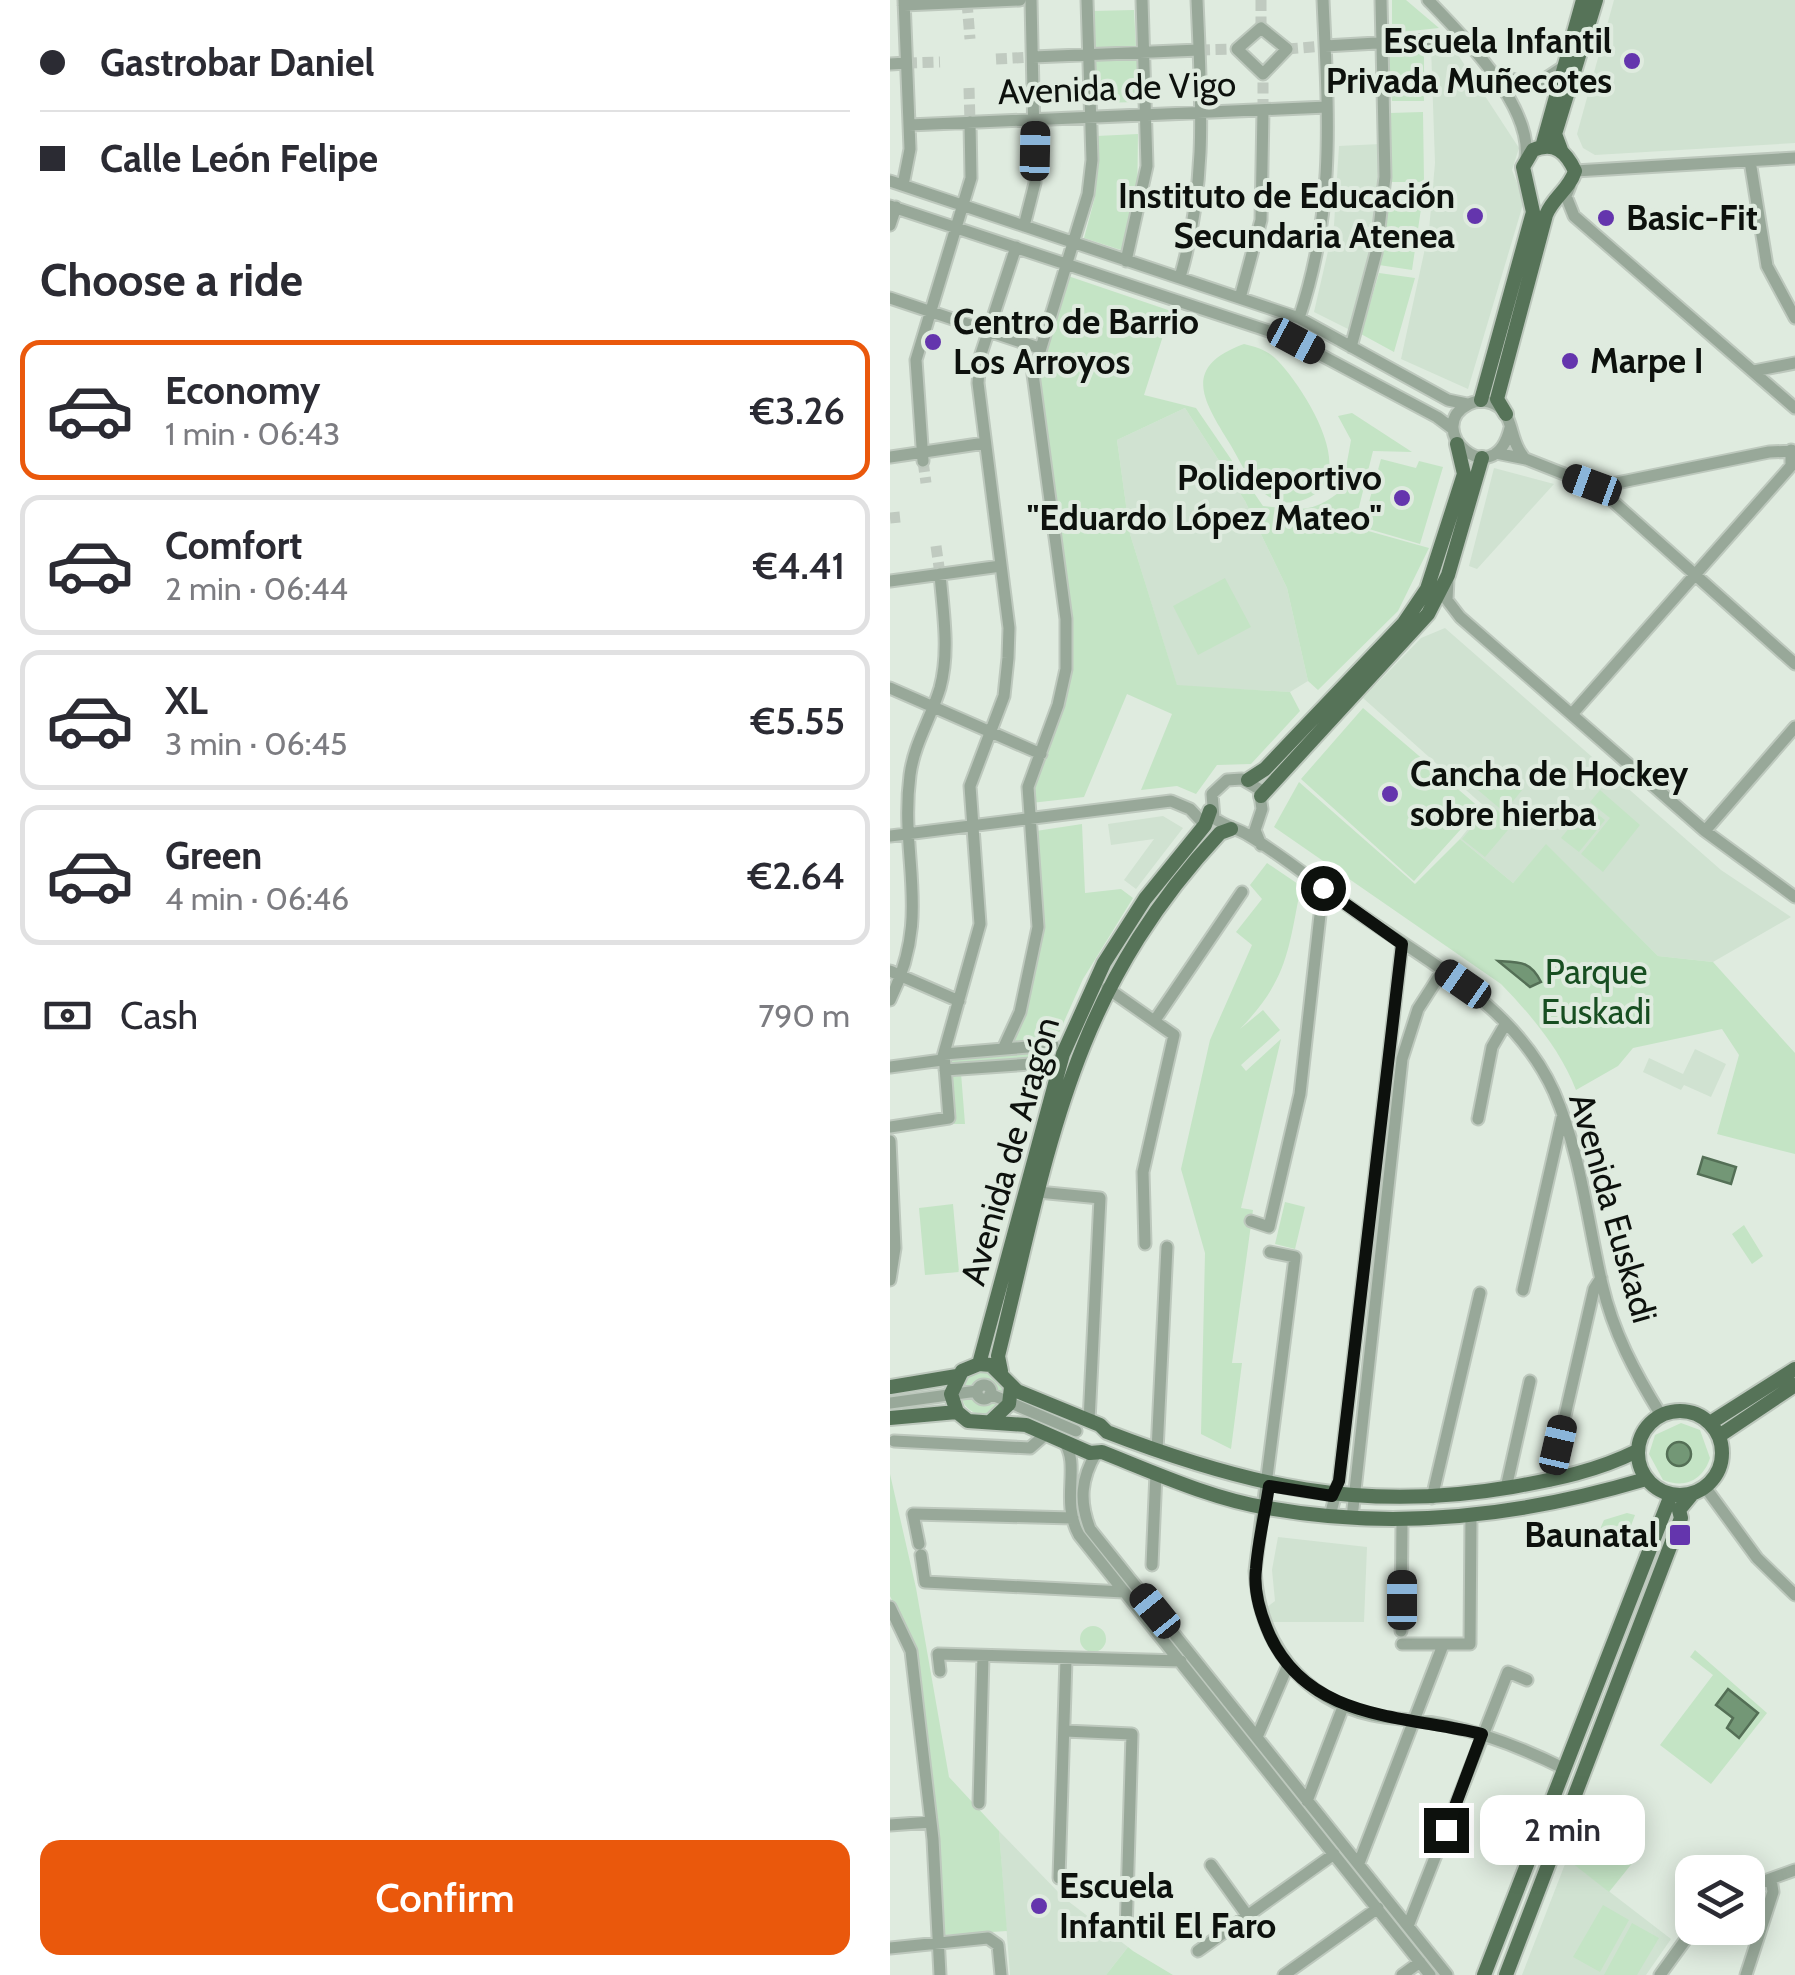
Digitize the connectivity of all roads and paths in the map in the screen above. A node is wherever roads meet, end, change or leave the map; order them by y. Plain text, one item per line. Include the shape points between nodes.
1 (1020, 0) edge
2 (1030, 0) edge
3 (1086, 0) edge
4 (1142, 0) edge
5 (1197, 0) edge
6 (1323, 0) edge
7 (1380, 0) edge
8 (1428, 0) edge
9 (1436, 0) edge
10 (1583, 0) edge
11 (1596, 0) edge
12 (967, 1) edge
13 (904, 2) edge
14 (1463, 38) junction
15 (1382, 43) junction
16 (1325, 46) junction
17 (1199, 50) junction
18 (1144, 53) junction
19 (1088, 55) junction
20 (1033, 58) junction
21 (906, 63) junction
22 (890, 64) edge
23 (1563, 66) junction
24 (1502, 76) junction
25 (1327, 106) junction
26 (1263, 110) junction
27 (1202, 112) junction
28 (1146, 115) junction
29 (1089, 117) junction
30 (1036, 120) junction
31 (970, 122) junction
32 (909, 125) junction
33 (1561, 150) junction
34 (1536, 151) junction
35 (1795, 158) edge
36 (1750, 161) junction
37 (1573, 179) junction
38 (900, 184) edge
39 (1530, 191) junction
40 (1557, 198) junction
41 (963, 204) junction
42 (895, 207) edge
43 (890, 225) edge
44 (1023, 226) junction
45 (955, 227) junction
46 (1076, 244) junction
47 (1015, 246) junction
48 (1126, 261) junction
49 (1068, 264) junction
50 (1179, 278) junction
51 (890, 298) edge
52 (1173, 298) junction
53 (1240, 298) junction
54 (928, 312) junction
55 (1795, 318) edge
56 (1299, 319) junction
57 (988, 330) junction
58 (1292, 339) junction
59 (1351, 346) junction
60 (1038, 348) junction
61 (1795, 363) edge
62 (1754, 371) junction
63 (1474, 402) junction
64 (1795, 408) edge
65 (1508, 421) junction
66 (1455, 437) junction
67 (985, 443) junction
68 (1793, 451) edge
69 (890, 456) edge
70 (1489, 456) junction
71 (922, 457) junction
72 (1526, 459) junction
73 (1597, 487) junction
74 (1001, 566) junction
75 (940, 574) junction
76 (1448, 575) junction
77 (1695, 576) junction
78 (890, 581) edge
79 (1428, 614) junction
80 (1460, 617) junction
81 (1795, 664) edge
82 (890, 688) edge
83 (933, 706) junction
84 (1572, 714) junction
85 (1795, 726) edge
86 (990, 732) junction
87 (1041, 754) junction
88 (1248, 780) junction
89 (1212, 794) junction
90 (1261, 796) junction
91 (1183, 805) junction
92 (1258, 817) junction
93 (1030, 818) junction
94 (1208, 818) junction
95 (974, 826) junction
96 (1234, 829) junction
97 (1705, 832) junction
98 (909, 834) junction
99 (890, 836) edge
100 (1261, 845) junction
101 (1323, 888) junction
102 (1242, 892) dead end
103 (1795, 897) edge
104 (1402, 944) junction
105 (1443, 970) junction
106 (896, 973) edge
107 (1106, 988) junction
108 (890, 1000) edge
109 (959, 1001) junction
110 (1396, 1003) junction
111 (1418, 1009) junction
112 (1155, 1020) junction
113 (1506, 1023) junction
114 (1053, 1045) dead end
115 (1003, 1049) junction
116 (944, 1054) junction
117 (1060, 1062) junction
118 (890, 1067) edge
119 (945, 1070) junction
120 (1563, 1114) junction
121 (1478, 1119) dead end
122 (890, 1126) edge
123 (890, 1141) edge
124 (1038, 1192) junction
125 (892, 1193) edge
126 (1251, 1220) dead end
127 (1145, 1244) dead end
128 (1166, 1247) dead end
129 (1270, 1252) dead end
130 (1601, 1278) junction
131 (890, 1280) edge
132 (1523, 1290) dead end
133 (1480, 1293) dead end
134 (979, 1364) junction
135 (1795, 1370) edge
136 (1001, 1371) junction
137 (957, 1376) junction
138 (1530, 1381) dead end
139 (1795, 1386) edge
140 (890, 1387) edge
141 (1011, 1387) junction
142 (917, 1390) junction
143 (951, 1394) junction
144 (890, 1403) edge
145 (1008, 1404) junction
146 (920, 1412) junction
147 (957, 1412) junction
148 (1662, 1415) junction
149 (890, 1418) edge
150 (989, 1423) junction
151 (1714, 1430) junction
152 (1078, 1432) junction
153 (1107, 1432) junction
154 (1046, 1434) junction
155 (894, 1442) dead end
156 (1156, 1451) junction
157 (1638, 1451) junction
158 (1099, 1452) junction
159 (1358, 1464) junction
160 (1341, 1465) junction
161 (1156, 1473) junction
162 (1646, 1479) junction
163 (1550, 1480) junction
164 (1269, 1486) junction
165 (1506, 1488) junction
166 (1699, 1490) junction
167 (1671, 1494) junction
168 (1332, 1496) junction
169 (1354, 1498) junction
170 (1432, 1498) junction
171 (1266, 1508) junction
172 (1084, 1515) junction
173 (1330, 1516) junction
174 (1472, 1516) junction
175 (1070, 1518) junction
176 (1352, 1518) junction
177 (1402, 1522) junction
178 (1152, 1564) dead end
179 (1124, 1592) junction
180 (1795, 1595) edge
181 (890, 1607) edge
182 (1443, 1645) junction
183 (984, 1656) junction
184 (1184, 1658) junction
185 (1066, 1659) junction
186 (1288, 1666) junction
187 (940, 1671) dead end
188 (1527, 1680) dead end
189 (1344, 1707) junction
190 (1415, 1720) junction
191 (1065, 1731) junction
192 (1482, 1734) junction
193 (1258, 1737) junction
194 (1565, 1769) junction
195 (1307, 1801) junction
196 (979, 1803) dead end
197 (932, 1822) junction
198 (890, 1825) edge
199 (1334, 1854) junction
200 (1359, 1864) junction
201 (1211, 1865) dead end
202 (1795, 1870) edge
203 (1059, 1878) dead end
204 (1770, 1879) junction
205 (1765, 1881) edge
206 (1378, 1908) junction
207 (1246, 1915) junction
208 (1408, 1926) junction
209 (1126, 1933) dead end
210 (938, 1943) junction
211 (1682, 1945) edge
212 (890, 1948) edge
213 (1198, 1951) dead end
214 (1420, 1962) junction
215 (1442, 1973) edge
216 (1483, 1973) edge
217 (940, 1975) edge
218 (1001, 1975) edge
219 (1284, 1975) edge
220 (1402, 1975) edge
221 (1506, 1975) edge
222 (1660, 1975) edge
223 (1746, 1975) edge

1 - 12 street
2 - 20 street
3 - 19 street
4 - 18 street
5 - 17 street
6 - 16 street
7 - 15 street
8 - 14 street
9 - 24 street
10 - 23 main road
11 - 33 main road via 1555,134
12 - 13 street
13 - 21 street
14 - 15 street
14 - 34 street
15 - 16 street
15 - 59 street via 1386,177 1376,253
16 - 25 street
17 - 18 street
17 - 27 street
18 - 19 street
18 - 28 street
19 - 20 street
19 - 29 street
20 - 30 street
21 - 22 street
21 - 32 street
23 - 24 street via 1534,86
23 - 34 main road
24 - 34 street
25 - 26 street, Avenida de Vigo
25 - 56 street via 1328,198
26 - 27 street, Avenida de Vigo
26 - 53 street via 1261,220
27 - 28 street, Avenida de Vigo
27 - 50 street via 1198,207
28 - 29 street, Avenida de Vigo
28 - 48 street via 1146,180
29 - 30 street, Avenida de Vigo
29 - 46 street via 1090,178
30 - 31 street, Avenida de Vigo
30 - 44 street via 1034,183
31 - 32 street, Avenida de Vigo
31 - 41 street via 972,164
32 - 38 street
33 - 34 main road
33 - 37 main road
34 - 39 main road via 1522,176
35 - 36 street
36 - 37 street
36 - 55 street via 1768,266
37 - 40 main road
37 - 62 street via 1566,196 1574,216
38 - 41 street
38 - 42 street
39 - 40 main road
39 - 63 main road via 1533,212
40 - 65 main road via 1546,215 1497,399
41 - 44 street
41 - 45 street
42 - 43 street
42 - 45 street
44 - 46 street
44 - 47 street
45 - 47 street
45 - 54 street
46 - 48 street
46 - 49 street
47 - 49 street
47 - 57 street
48 - 50 street
49 - 52 street
49 - 60 street
50 - 52 street
50 - 53 street
51 - 54 street
52 - 58 street
53 - 56 street
54 - 57 street
54 - 71 street via 914,380
56 - 58 street
56 - 59 street
57 - 60 street
57 - 67 street via 978,383
58 - 66 street
59 - 63 street via 1448,400
60 - 87 street via 1033,374 1066,620 1066,669
61 - 62 street
62 - 64 street
63 - 65 street via 1496,404
63 - 66 street via 1456,415
65 - 70 street via 1507,443
65 - 72 street via 1513,445
66 - 70 street via 1468,454
66 - 88 main road via 1464,474 1436,569 1415,610
67 - 71 street
67 - 74 street
68 - 73 street
68 - 77 street via 1791,466
69 - 71 street
70 - 72 street
70 - 76 main road
72 - 73 street
73 - 77 street
74 - 75 street
74 - 86 street via 1008,658 1004,696
75 - 78 street
75 - 83 street via 945,662
76 - 79 main road
76 - 80 street via 1448,600
77 - 81 street
77 - 84 street
79 - 80 street via 1442,610
79 - 90 main road
80 - 84 street
82 - 83 street
83 - 86 street
83 - 98 street via 910,772
84 - 97 street
85 - 97 street
86 - 87 street
86 - 95 street via 970,786
87 - 93 street via 1028,787
88 - 89 street via 1226,780
88 - 90 street
89 - 91 street
89 - 94 street
90 - 92 street
91 - 93 street via 1133,804
91 - 94 street
92 - 96 street
92 - 100 street
93 - 95 street
93 - 115 street via 1038,927 1020,1012
94 - 96 street
94 - 117 main road, Avenida de Aragón via 1104,963
95 - 98 street
95 - 109 street via 980,924
96 - 100 street, Avenida Euskadi
96 - 107 main road, Avenida de Aragón via 1220,833 1157,905
97 - 103 street
98 - 99 street
98 - 106 street via 915,912
100 - 101 street, Avenida Euskadi
101 - 104 street, Avenida Euskadi
101 - 126 street via 1300,1094 1269,1227
102 - 112 street
104 - 105 street, Avenida Euskadi
104 - 110 street
105 - 111 street
105 - 113 street, Avenida Euskadi
106 - 108 street
106 - 109 street
107 - 112 street
107 - 124 main road, Avenida de Aragón via 1070,1072
109 - 116 street
110 - 111 street
110 - 160 street
111 - 159 street via 1402,1060
112 - 127 street via 1174,1035 1143,1172
113 - 120 street, Avenida Euskadi
113 - 121 street via 1492,1047
114 - 115 street
115 - 116 street
116 - 118 street via 936,1062
116 - 119 street
117 - 119 street
117 - 134 main road, Avenida de Aragón
119 - 122 street via 949,1118
120 - 130 street, Avenida Euskadi
120 - 132 street
123 - 125 street
124 - 136 main road, Avenida de Aragón via 998,1356
124 - 152 street via 1100,1198
125 - 131 street
128 - 156 street
129 - 164 street via 1296,1257
130 - 148 street, Avenida Euskadi via 1616,1333
130 - 163 street
133 - 170 street
134 - 136 main road
134 - 137 main road
135 - 151 main road
136 - 141 main road
137 - 142 main road
137 - 143 main road
138 - 165 street
139 - 151 main road
140 - 142 main road
141 - 145 main road
141 - 152 main road
142 - 143 street
142 - 144 street
142 - 146 street
143 - 145 street via 984,1392
143 - 147 main road
145 - 150 main road
145 - 152 street
146 - 147 main road
146 - 149 main road
147 - 150 main road
148 - 151 main road via 1687,1411
148 - 157 main road via 1649,1424
150 - 154 main road via 1006,1420
151 - 166 main road via 1720,1464
152 - 153 main road
152 - 154 main road
152 - 158 main road
152 - 175 street
153 - 156 main road
153 - 158 street
154 - 155 street via 1030,1448
156 - 164 main road
157 - 162 main road
157 - 163 main road via 1603,1468
158 - 161 main road
158 - 172 street via 1083,1480
159 - 160 street
159 - 169 street
160 - 168 street
161 - 171 main road
161 - 178 street
162 - 167 main road
162 - 174 main road via 1560,1504
163 - 165 main road
164 - 168 main road
164 - 171 street
165 - 170 main road
166 - 167 main road
166 - 180 street
166 - 221 main road via 1679,1510
167 - 194 main road
168 - 169 main road
168 - 173 street
169 - 170 main road
169 - 176 street
171 - 173 main road
171 - 186 street via 1257,1597
172 - 175 street
172 - 184 street
173 - 176 main road
174 - 177 main road
174 - 182 street via 1470,1644
175 - 179 street
175 - 179 street via 913,1514 925,1582
176 - 177 main road
177 - 182 street via 1401,1637
179 - 184 street
181 - 197 street via 912,1650
182 - 190 street
183 - 185 street
183 - 187 street via 938,1654
183 - 196 street
184 - 185 street
184 - 193 street
184 - 199 street
185 - 191 street
186 - 189 street
186 - 193 street
188 - 192 street via 1508,1672
189 - 190 street
189 - 195 street
190 - 192 street
190 - 200 street
191 - 203 street
191 - 209 street via 1132,1734
192 - 194 street
192 - 208 street
193 - 195 street
194 - 216 main road
195 - 200 street
197 - 198 street
197 - 210 street
199 - 206 street
199 - 207 street
200 - 208 street
201 - 207 street
202 - 204 street
204 - 205 street
204 - 223 street via 1773,1892
206 - 214 street
206 - 219 street
207 - 213 street
208 - 215 street
210 - 212 street
210 - 217 street
210 - 218 street via 988,1938 998,1945
211 - 222 street
214 - 215 street
214 - 220 street

